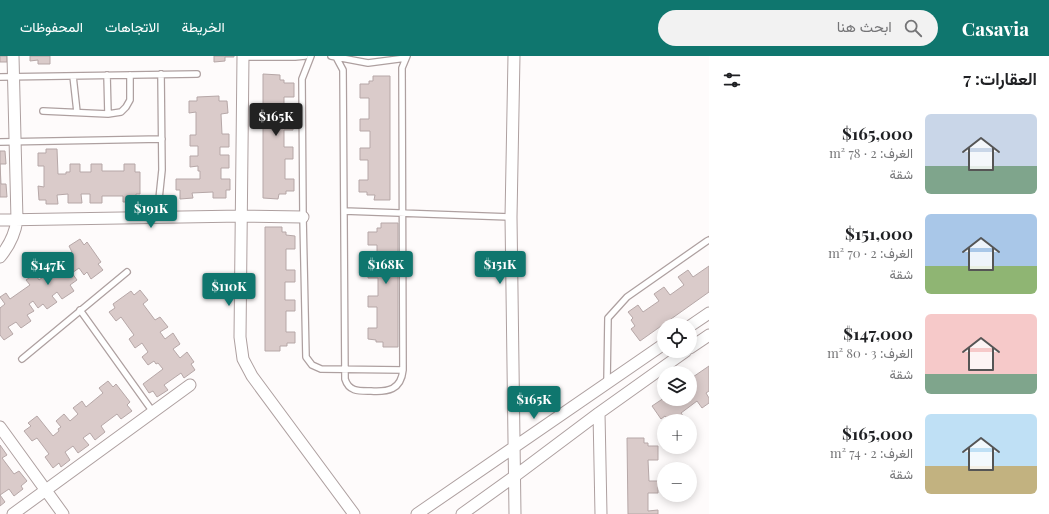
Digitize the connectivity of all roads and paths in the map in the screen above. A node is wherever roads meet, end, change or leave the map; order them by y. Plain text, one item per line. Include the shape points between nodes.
1 (13, 56) edge
2 (305, 56) edge
3 (311, 56) edge
4 (514, 56) edge
5 (243, 57) edge
6 (334, 57) edge
7 (406, 57) edge
8 (161, 74) junction
9 (197, 74) dead end
10 (107, 75) junction
11 (130, 75) junction
12 (13, 76) junction
13 (73, 76) junction
14 (0, 77) edge
15 (43, 111) dead end
16 (77, 112) junction
17 (108, 114) junction
18 (162, 139) junction
19 (15, 141) junction
20 (0, 142) edge
21 (344, 211) junction
22 (403, 213) junction
23 (242, 216) junction
24 (303, 217) junction
25 (511, 217) junction
26 (157, 218) junction
27 (0, 220) edge
28 (17, 220) junction
29 (709, 240) edge
30 (0, 257) edge
31 (127, 272) dead end
32 (80, 310) junction
33 (709, 313) edge
34 (697, 321) edge
35 (709, 335) edge
36 (697, 343) edge
37 (657, 349) edge
38 (676, 358) edge
39 (22, 359) dead end
40 (344, 370) junction
41 (403, 370) junction
42 (607, 383) junction
43 (190, 385) dead end
44 (153, 412) junction
45 (599, 413) junction
46 (0, 427) edge
47 (514, 446) junction
48 (514, 476) junction
49 (46, 490) junction
50 (13, 514) edge
51 (63, 514) edge
52 (354, 514) edge
53 (417, 514) edge
54 (462, 514) edge
55 (515, 514) edge
56 (601, 514) edge

1 - 12 street
2 - 5 lane
3 - 24 lane via 302,79
4 - 25 street
5 - 23 street
6 - 7 lane via 368,62
6 - 21 lane via 343,70
7 - 22 lane via 402,68
8 - 9 lane
8 - 11 lane
8 - 18 lane
10 - 11 lane
10 - 13 lane
10 - 17 lane
11 - 17 lane via 130,100 121,112
12 - 13 lane
12 - 14 lane
12 - 19 street
13 - 16 lane
15 - 16 lane
16 - 17 lane
18 - 19 lane
18 - 26 lane
19 - 20 lane
19 - 28 street
21 - 22 lane
21 - 40 lane
22 - 25 lane
22 - 41 lane
23 - 24 street
23 - 26 street
23 - 52 street via 240,337 243,359 252,376
24 - 40 lane via 306,357 316,368
25 - 47 street
26 - 28 street
27 - 28 street
28 - 30 street via 11,241
29 - 42 lane via 627,297 608,318
31 - 32 lane
32 - 39 lane
32 - 44 lane
33 - 34 street
35 - 36 street
37 - 42 street
38 - 45 street
40 - 41 lane
40 - 41 lane via 346,383 353,390 381,392 395,387 401,380
42 - 47 street
43 - 44 street
44 - 49 street
45 - 48 street
45 - 56 street
46 - 49 street
47 - 48 street
47 - 53 street
48 - 54 street
48 - 55 street
49 - 50 street
49 - 51 street

